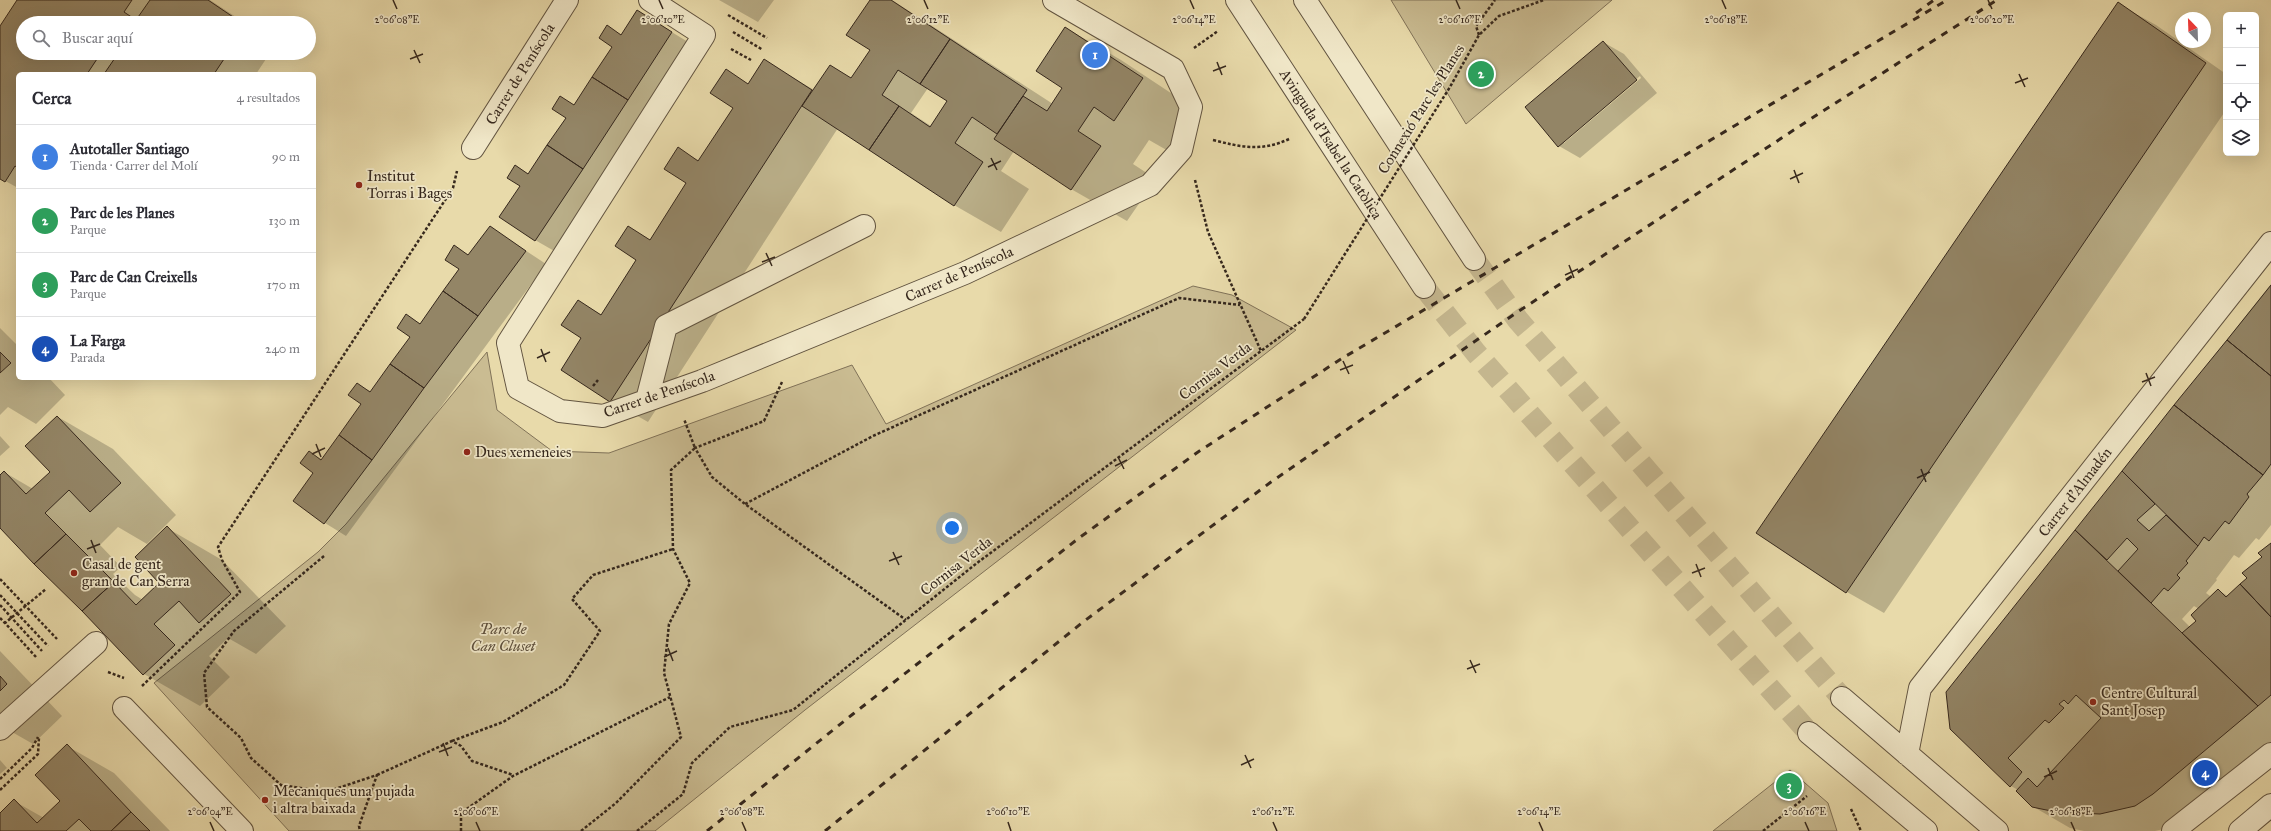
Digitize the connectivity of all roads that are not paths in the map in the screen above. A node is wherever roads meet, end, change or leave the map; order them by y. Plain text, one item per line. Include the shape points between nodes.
1 (567, 0) edge
2 (650, 0) edge
3 (1054, 0) edge
4 (1237, 0) edge
5 (1305, 0) edge
6 (1075, 6) edge
7 (473, 148) dead end
8 (864, 226) dead end
9 (2271, 243) edge
10 (1474, 259) tunnel mouth
11 (1424, 287) tunnel mouth
12 (647, 400) junction
13 (96, 643) dead end
14 (1842, 698) tunnel mouth
15 (124, 708) dead end
16 (0, 729) edge
17 (1809, 733) tunnel mouth
18 (1907, 754) junction
19 (2271, 754) edge
20 (2271, 805) edge
21 (242, 831) edge
22 (1926, 831) edge
23 (1997, 831) edge
24 (2173, 831) edge
25 (2240, 831) edge

1 - 7 street, Carrer de Peníscola
2 - 12 street, Carrer de Peníscola via 704,35 508,343 518,388 560,411 603,416
3 - 6 street
4 - 11 street, Avinguda d'Isabel la Catòlica
5 - 10 street
6 - 12 street, Carrer de Peníscola via 1174,69 1191,108 1181,150 1150,185 965,273 702,381
8 - 12 street via 666,326
9 - 18 street, Carrer d'Almadén via 1920,688
13 - 16 street
14 - 18 street
15 - 21 street
17 - 22 street
18 - 23 street
19 - 24 street
20 - 25 street

